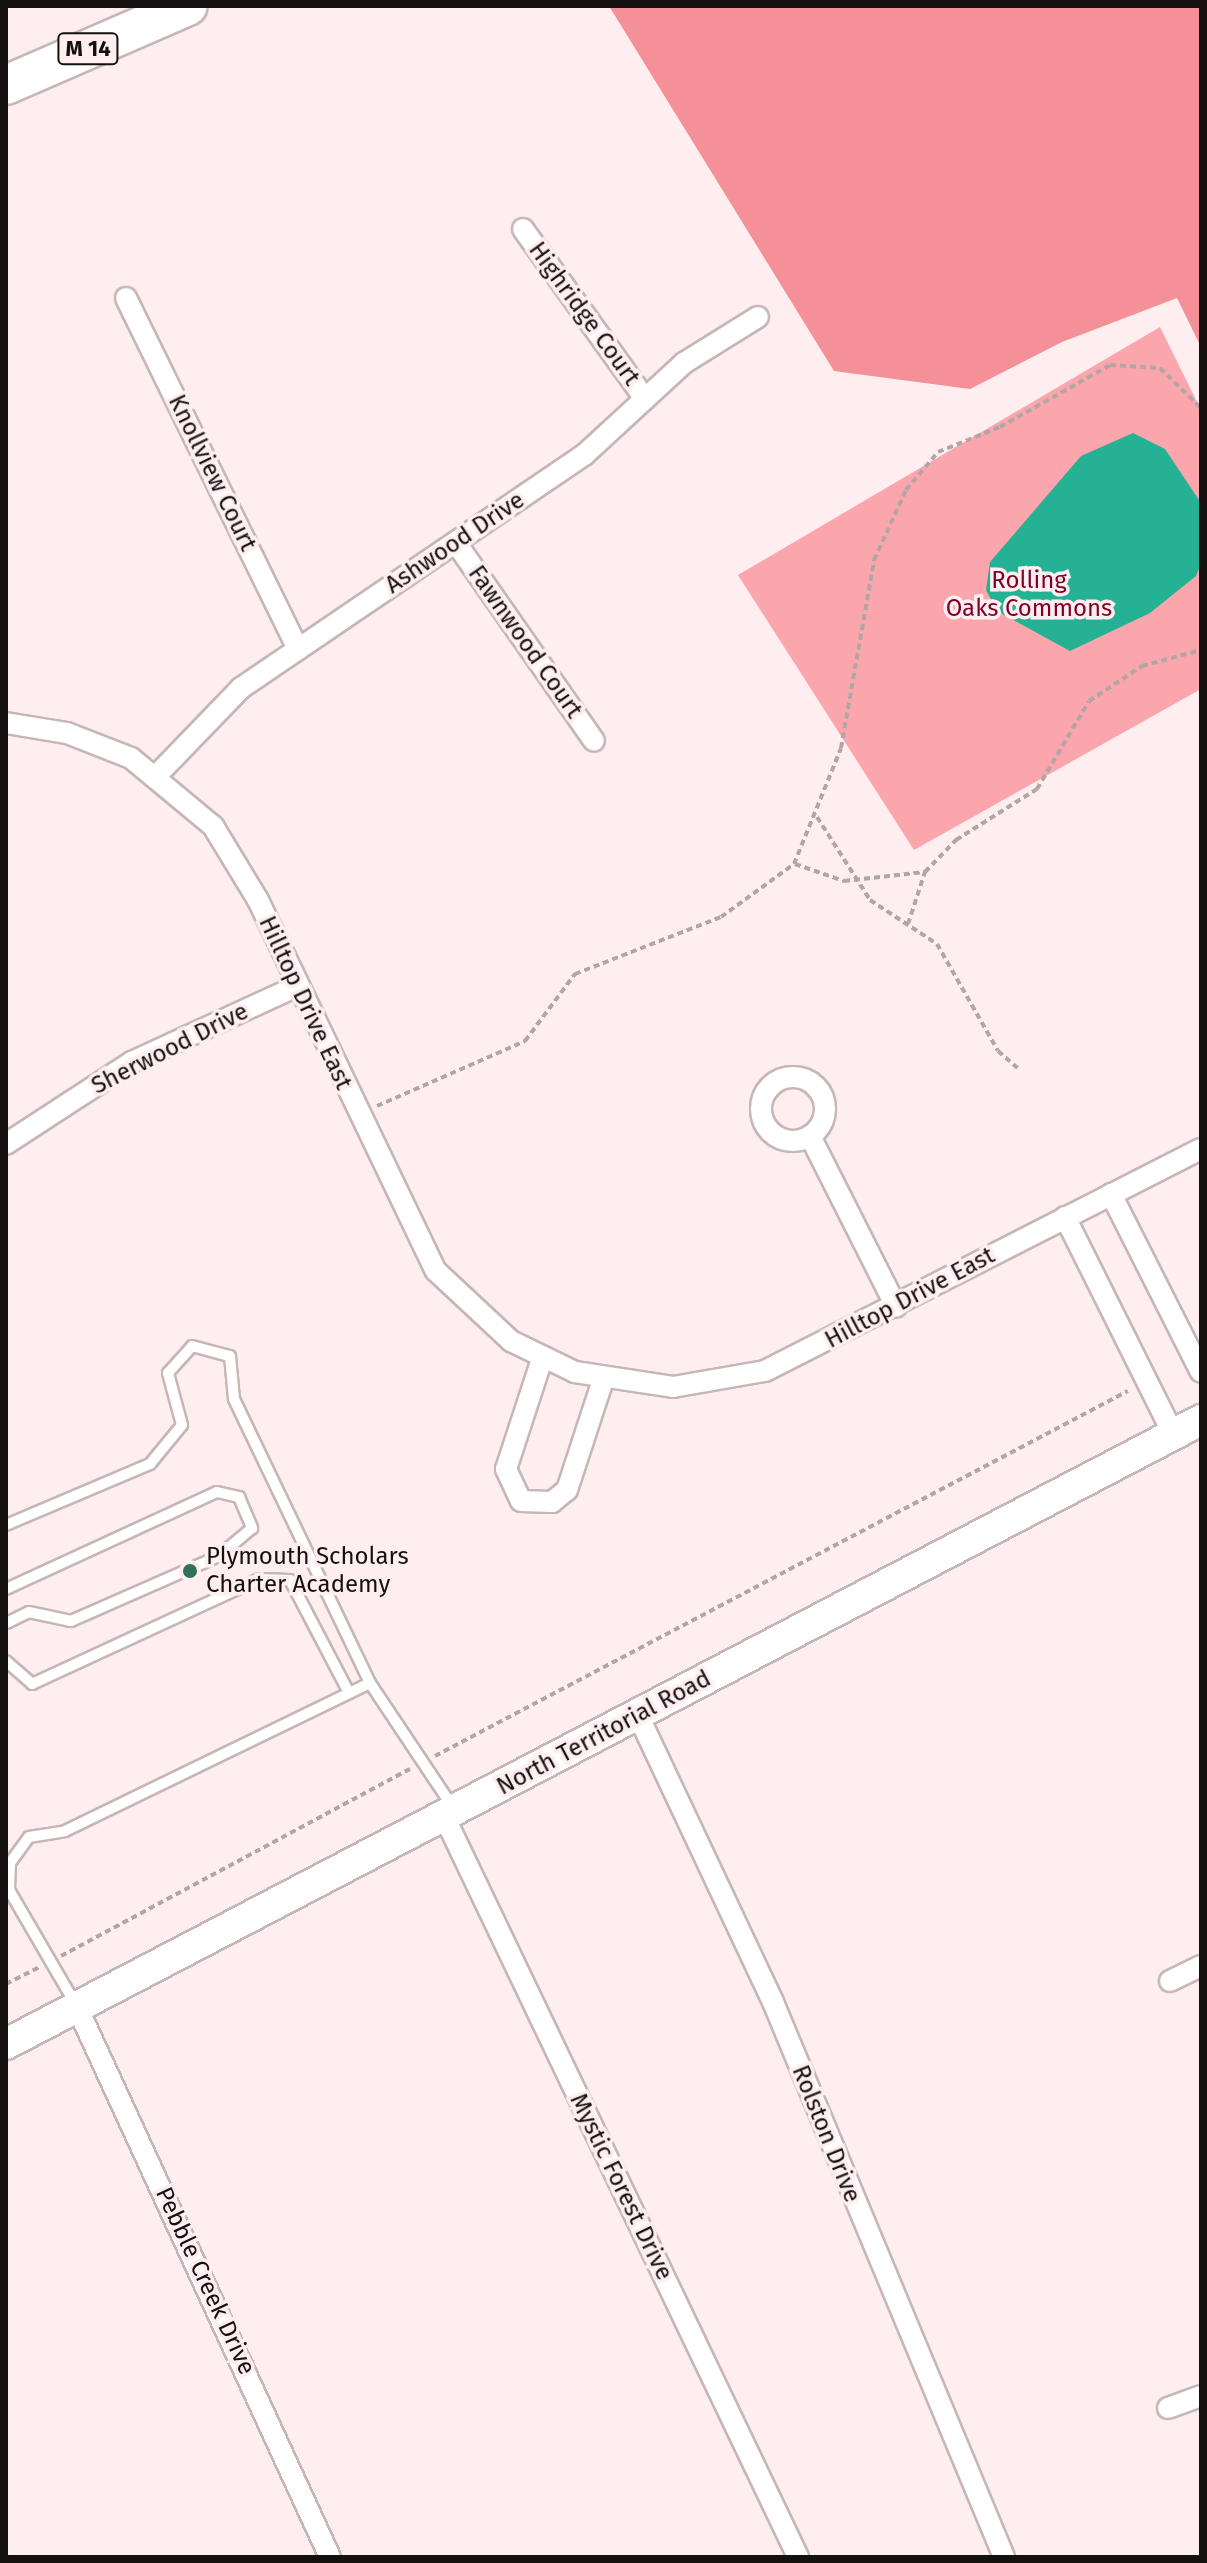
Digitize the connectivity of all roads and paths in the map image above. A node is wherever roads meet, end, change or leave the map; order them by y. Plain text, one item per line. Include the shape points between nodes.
1 (184, 8) edge
2 (6, 85) edge
3 (523, 229) dead end
4 (126, 298) dead end
5 (758, 317) dead end
6 (645, 399) junction
7 (1201, 408) edge
8 (456, 543) junction
9 (298, 649) junction
10 (1201, 650) edge
11 (6, 723) edge
12 (594, 741) dead end
13 (157, 775) junction
14 (817, 817) junction
15 (794, 864) junction
16 (925, 872) junction
17 (858, 882) junction
18 (908, 924) junction
19 (297, 986) junction
20 (1021, 1071) dead end
21 (357, 1113) junction
22 (810, 1136) dead end
23 (6, 1144) edge
24 (1201, 1149) edge
25 (1111, 1194) junction
26 (1065, 1217) junction
27 (896, 1306) junction
28 (542, 1359) junction
29 (1201, 1372) edge
30 (603, 1380) junction
31 (1147, 1381) junction
32 (1201, 1420) edge
33 (1173, 1434) junction
34 (6, 1525) edge
35 (6, 1589) edge
36 (6, 1623) edge
37 (6, 1661) edge
38 (370, 1683) junction
39 (349, 1693) junction
40 (638, 1715) junction
41 (423, 1762) junction
42 (450, 1813) junction
43 (50, 1962) junction
44 (1201, 1966) edge
45 (1170, 1981) dead end
46 (6, 1984) edge
47 (77, 2007) junction
48 (6, 2044) edge
49 (1201, 2396) edge
50 (1168, 2408) dead end
51 (330, 2557) edge
52 (798, 2557) edge
53 (1004, 2557) edge

1 - 2 highway, M 14
3 - 6 street, Highridge Court
4 - 9 street, Knollview Court
5 - 6 street, Ashwood Drive via 703,348
6 - 8 street, Ashwood Drive via 584,455
7 - 14 path via 1160,368 1110,365 923,466 874,560 841,748
8 - 9 street, Ashwood Drive
8 - 12 street, Fawnwood Court
9 - 13 street, Ashwood Drive via 217,708
10 - 16 path via 1167,656 1111,681 1073,722 1037,789 956,840
11 - 13 street, Hilltop Drive East via 100,743
13 - 19 street, Hilltop Drive East via 227,845
14 - 15 path
14 - 17 path
15 - 17 path
15 - 21 path via 721,917 575,974 525,1041
16 - 17 path
16 - 18 path
17 - 18 path via 870,900
18 - 20 path via 937,944 998,1051
19 - 21 street, Hilltop Drive East
19 - 23 street, Sherwood Drive via 132,1062
21 - 28 street, Hilltop Drive East via 436,1271 482,1319
22 - 27 street
24 - 25 street, Hilltop Drive East
25 - 26 street, Hilltop Drive East
25 - 29 street
26 - 27 street, Hilltop Drive East
26 - 31 street
27 - 30 street, Hilltop Drive East via 741,1379 673,1387
28 - 30 street, Hilltop Drive East
28 - 30 street via 506,1469 509,1487 535,1506 567,1490
31 - 33 street
31 - 41 path
32 - 33 main road, North Territorial Road
33 - 40 main road, North Territorial Road
34 - 38 lane via 150,1464 182,1425 168,1373 192,1346 230,1356 234,1399
35 - 36 lane via 217,1492 239,1497 252,1528 219,1556 71,1621 29,1612
37 - 39 lane via 32,1684 259,1579 290,1580
38 - 39 lane
38 - 41 lane
39 - 43 lane via 65,1831 29,1837 10,1863 9,1890
40 - 42 main road, North Territorial Road
40 - 53 street, Rolston Drive via 773,2002
41 - 42 lane
41 - 43 path
42 - 47 main road, North Territorial Road
42 - 52 street, Mystic Forest Drive
43 - 46 path
43 - 47 lane
44 - 45 street
47 - 48 main road, North Territorial Road
47 - 51 street, Pebble Creek Drive
49 - 50 street

